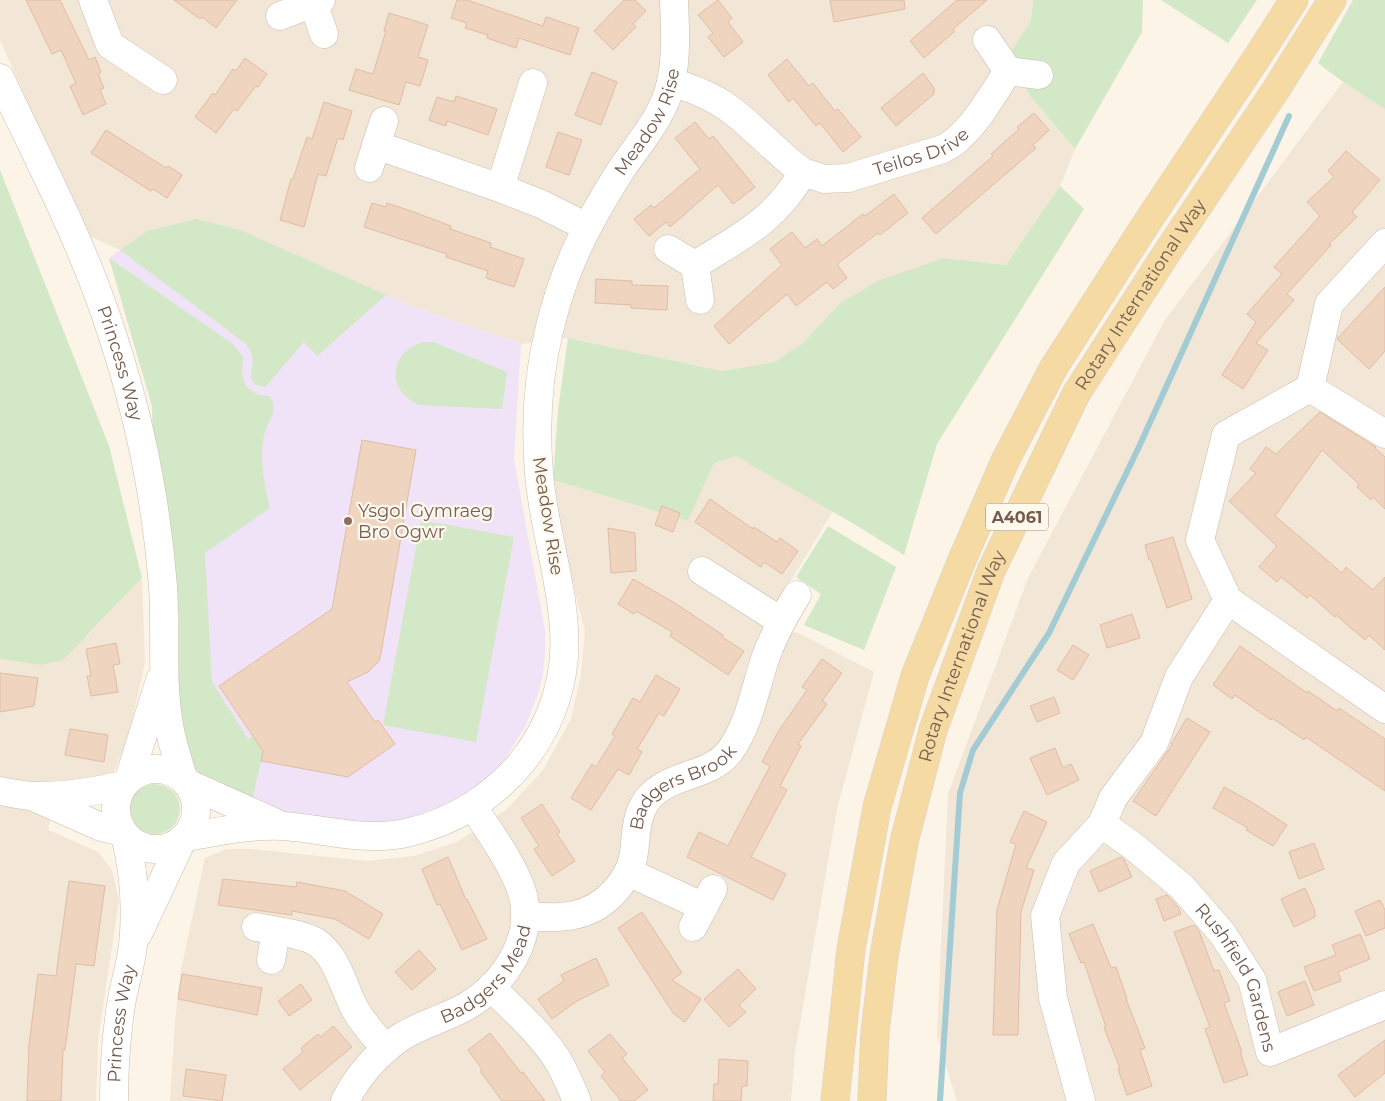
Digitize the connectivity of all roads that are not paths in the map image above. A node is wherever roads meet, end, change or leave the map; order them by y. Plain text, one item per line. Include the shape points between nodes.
1 (93, 0) edge
2 (674, 0) edge
3 (1294, 0) edge
4 (1332, 0) edge
5 (317, 2) edge
6 (280, 16) dead end
7 (324, 34) dead end
8 (987, 40) dead end
9 (1008, 72) junction
10 (1039, 75) dead end
11 (0, 78) edge
12 (163, 80) dead end
13 (671, 82) junction
14 (536, 102) dead end
15 (377, 145) dead end
16 (803, 172) junction
17 (500, 188) junction
18 (587, 227) junction
19 (1385, 243) edge
20 (668, 249) dead end
21 (695, 265) junction
22 (700, 300) dead end
23 (1310, 388) junction
24 (1385, 434) edge
25 (702, 571) dead end
26 (797, 595) dead end
27 (1228, 600) junction
28 (781, 621) junction
29 (164, 669) junction
30 (1385, 709) edge
31 (186, 781) junction
32 (126, 782) junction
33 (0, 791) edge
34 (30, 796) junction
35 (473, 807) junction
36 (1102, 824) junction
37 (284, 826) junction
38 (124, 833) junction
39 (184, 838) junction
40 (628, 872) junction
41 (703, 907) dead end
42 (525, 916) junction
43 (133, 946) junction
44 (272, 960) dead end
45 (491, 987) junction
46 (1385, 1004) edge
47 (386, 1048) junction
48 (114, 1101) edge
49 (344, 1101) edge
50 (578, 1101) edge
51 (835, 1101) edge
52 (872, 1101) edge
53 (1081, 1101) edge

1 - 12 street via 110,45
2 - 13 street, Meadow Rise via 675,49
3 - 51 main road, Rotary International Way / A4061 via 1054,367 1005,461 962,560 915,676 877,807 852,949
4 - 52 main road, Rotary International Way / A4061 via 1076,394 991,571 933,730 904,842 884,956 875,1032
5 - 6 street
5 - 7 street
8 - 9 street
9 - 10 street
9 - 16 street, Teilos Drive via 964,135 954,144 848,178 824,179
11 - 29 street, Princess Way via 84,260 105,313 127,386 148,474 157,530 163,585
13 - 16 street, Teilos Drive via 696,90 728,108
13 - 18 street, Meadow Rise via 655,122
14 - 17 street
15 - 17 street
16 - 21 street via 794,188 764,220
17 - 18 street
18 - 35 street, Meadow Rise via 567,267 556,301 546,344 539,400 540,491 565,631 561,680 543,732 530,753 514,773
19 - 23 street via 1329,304
20 - 21 street
21 - 22 street
23 - 24 street
23 - 27 street via 1226,435 1200,540
25 - 28 street
26 - 28 street, Badgers Brook
27 - 30 street
27 - 36 street via 1178,677 1154,743 1113,798
28 - 40 street, Badgers Brook via 736,742 718,761 655,791 637,821
29 - 31 street, Princess Way via 169,726
29 - 32 street, Princess Way
31 - 32 street via 163,769 150,769 139,772
31 - 37 street, Meadow Rise
31 - 39 street, Princess Way via 193,793 196,810 192,827
32 - 34 street via 80,793
32 - 38 street, Princess Way via 117,796 115,808
33 - 34 street
34 - 38 street via 101,827
35 - 37 street, Meadow Rise via 404,834 358,836
35 - 42 street, Badgers Mead via 514,874 522,894
36 - 46 street, Rushfield Gardens via 1182,887 1222,933 1252,980 1270,1052
36 - 53 street via 1066,863 1045,916 1052,998
37 - 39 street, Meadow Rise via 231,829
38 - 39 street via 134,843 153,849 172,846
38 - 43 street, Princess Way via 133,875
39 - 43 street, Princess Way
40 - 41 street
40 - 42 street, Badgers Brook via 611,895 593,910 571,916
42 - 45 street, Badgers Mead via 524,931 514,956
43 - 48 street, Princess Way via 121,1006
44 - 47 street via 266,929 309,939 324,949 363,1021
45 - 47 street, Badgers Mead via 466,1007 409,1032
45 - 50 street via 547,1045
47 - 49 street, Badgers Mead via 362,1072

